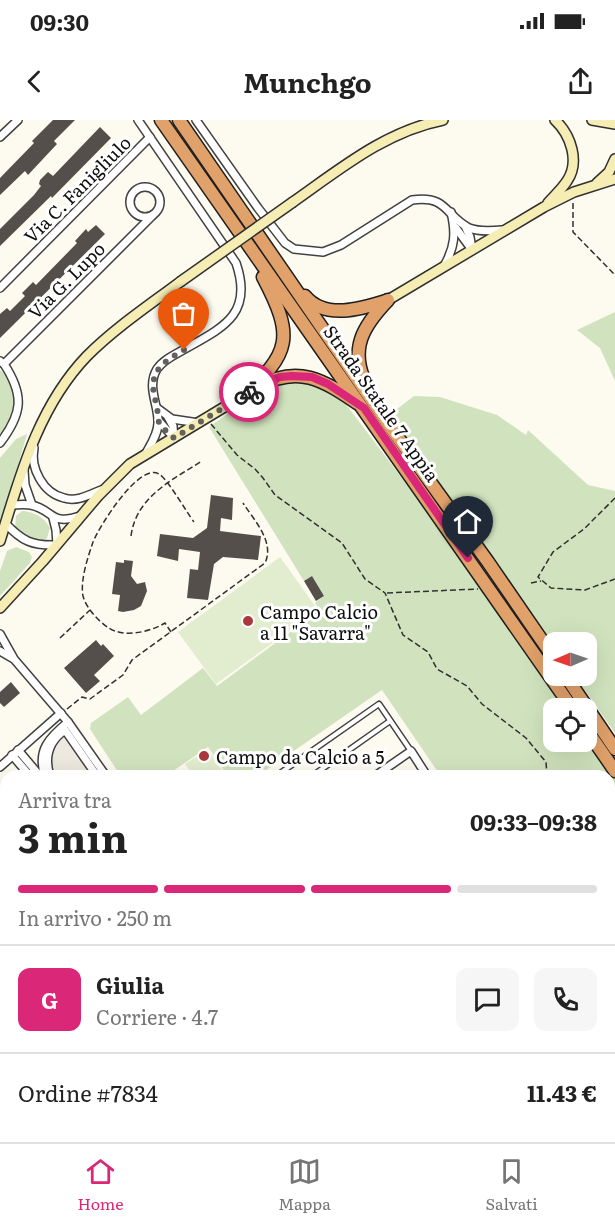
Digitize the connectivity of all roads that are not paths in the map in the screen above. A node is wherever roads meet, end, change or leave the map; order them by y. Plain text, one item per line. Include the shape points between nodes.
1 (18, 120) edge
2 (138, 120) edge
3 (161, 120) edge
4 (179, 120) edge
5 (196, 120) edge
6 (443, 120) edge
7 (555, 120) edge
8 (592, 120) edge
9 (615, 124) edge
10 (0, 137) edge
11 (150, 137) junction
12 (615, 159) edge
13 (615, 179) edge
14 (595, 185) junction
15 (544, 207) junction
16 (451, 212) junction
17 (153, 215) junction
18 (463, 224) junction
19 (454, 226) junction
20 (502, 230) junction
21 (251, 249) junction
22 (472, 250) junction
23 (277, 262) junction
24 (443, 267) junction
25 (0, 288) edge
26 (388, 300) junction
27 (2, 362) edge
28 (241, 397) junction
29 (158, 408) junction
30 (364, 408) junction
31 (168, 417) junction
32 (158, 420) junction
33 (203, 421) junction
34 (391, 428) junction
35 (37, 430) junction
36 (174, 438) junction
37 (0, 443) edge
38 (146, 453) junction
39 (23, 466) junction
40 (106, 488) junction
41 (11, 504) junction
42 (32, 506) junction
43 (82, 515) junction
44 (53, 518) junction
45 (5, 523) junction
46 (0, 541) edge
47 (57, 544) junction
48 (0, 608) edge
49 (0, 634) edge
50 (543, 642) edge
51 (0, 651) edge
52 (14, 659) junction
53 (572, 686) edge
54 (565, 698) edge
55 (61, 713) junction
56 (390, 721) junction
57 (68, 722) junction
58 (597, 745) edge
59 (615, 749) edge
60 (411, 751) junction
61 (15, 752) junction
62 (0, 767) edge
63 (26, 770) edge
64 (36, 770) edge
65 (42, 770) edge
66 (49, 770) edge
67 (93, 770) edge
68 (102, 770) edge
69 (285, 770) edge
70 (321, 770) edge
71 (384, 770) edge
72 (424, 770) edge
73 (614, 770) edge

1 - 10 street
2 - 11 street
3 - 21 highway, Strada Statale 7 Appia
4 - 23 highway, Strada Statale 7 Appia
5 - 16 street via 258,208 294,249 323,252 341,245 412,200 441,203
6 - 35 street, bridge via 420,124 374,146 115,330 86,357
7 - 15 street via 566,131 573,165 568,180
8 - 9 street
11 - 25 street, Via C. Fanigliulo
11 - 29 street via 236,263 242,288 239,304 225,326 165,360 157,370 152,387
12 - 14 street via 609,172
13 - 14 street
14 - 15 street
15 - 20 street
16 - 18 street
16 - 19 street
17 - 17 street via 160,201 158,193 144,186 136,188 129,202 132,210 145,217
17 - 27 street, Via G. Lupo
18 - 20 street via 471,229
18 - 22 street
19 - 22 street
19 - 24 street via 455,242
20 - 22 street
21 - 28 highway via 278,305 283,334 274,364
21 - 30 highway, Strada Statale 7 Appia
22 - 24 street
23 - 26 highway via 309,300 323,308 362,309
23 - 34 highway, Strada Statale 7 Appia
24 - 26 street
26 - 34 highway via 364,329 358,357 366,384
27 - 37 street via 18,394 18,409 14,424
28 - 30 highway via 280,377 312,377
28 - 33 street
29 - 31 street
29 - 32 street
30 - 54 highway, Strada Statale 7 Appia
31 - 33 street via 180,422
31 - 36 street
32 - 36 street
32 - 38 street
33 - 36 street
34 - 50 highway, Strada Statale 7 Appia
35 - 39 street
35 - 40 street via 34,466 51,492 63,498 81,499
36 - 38 street
38 - 40 street
39 - 41 street
39 - 42 street
40 - 43 street
41 - 42 street
41 - 45 street
42 - 44 street
43 - 44 street
43 - 47 street
44 - 47 street
45 - 46 street
45 - 47 street via 28,542
47 - 48 street
49 - 52 street
51 - 52 street
52 - 55 street
53 - 59 highway
55 - 57 street
55 - 61 street
56 - 60 lane
56 - 69 lane via 379,704
56 - 70 lane
57 - 65 street via 45,746
57 - 68 street
58 - 73 highway
60 - 71 street
60 - 72 street
61 - 62 street
61 - 63 street
61 - 64 street
66 - 67 street via 53,741 65,730

